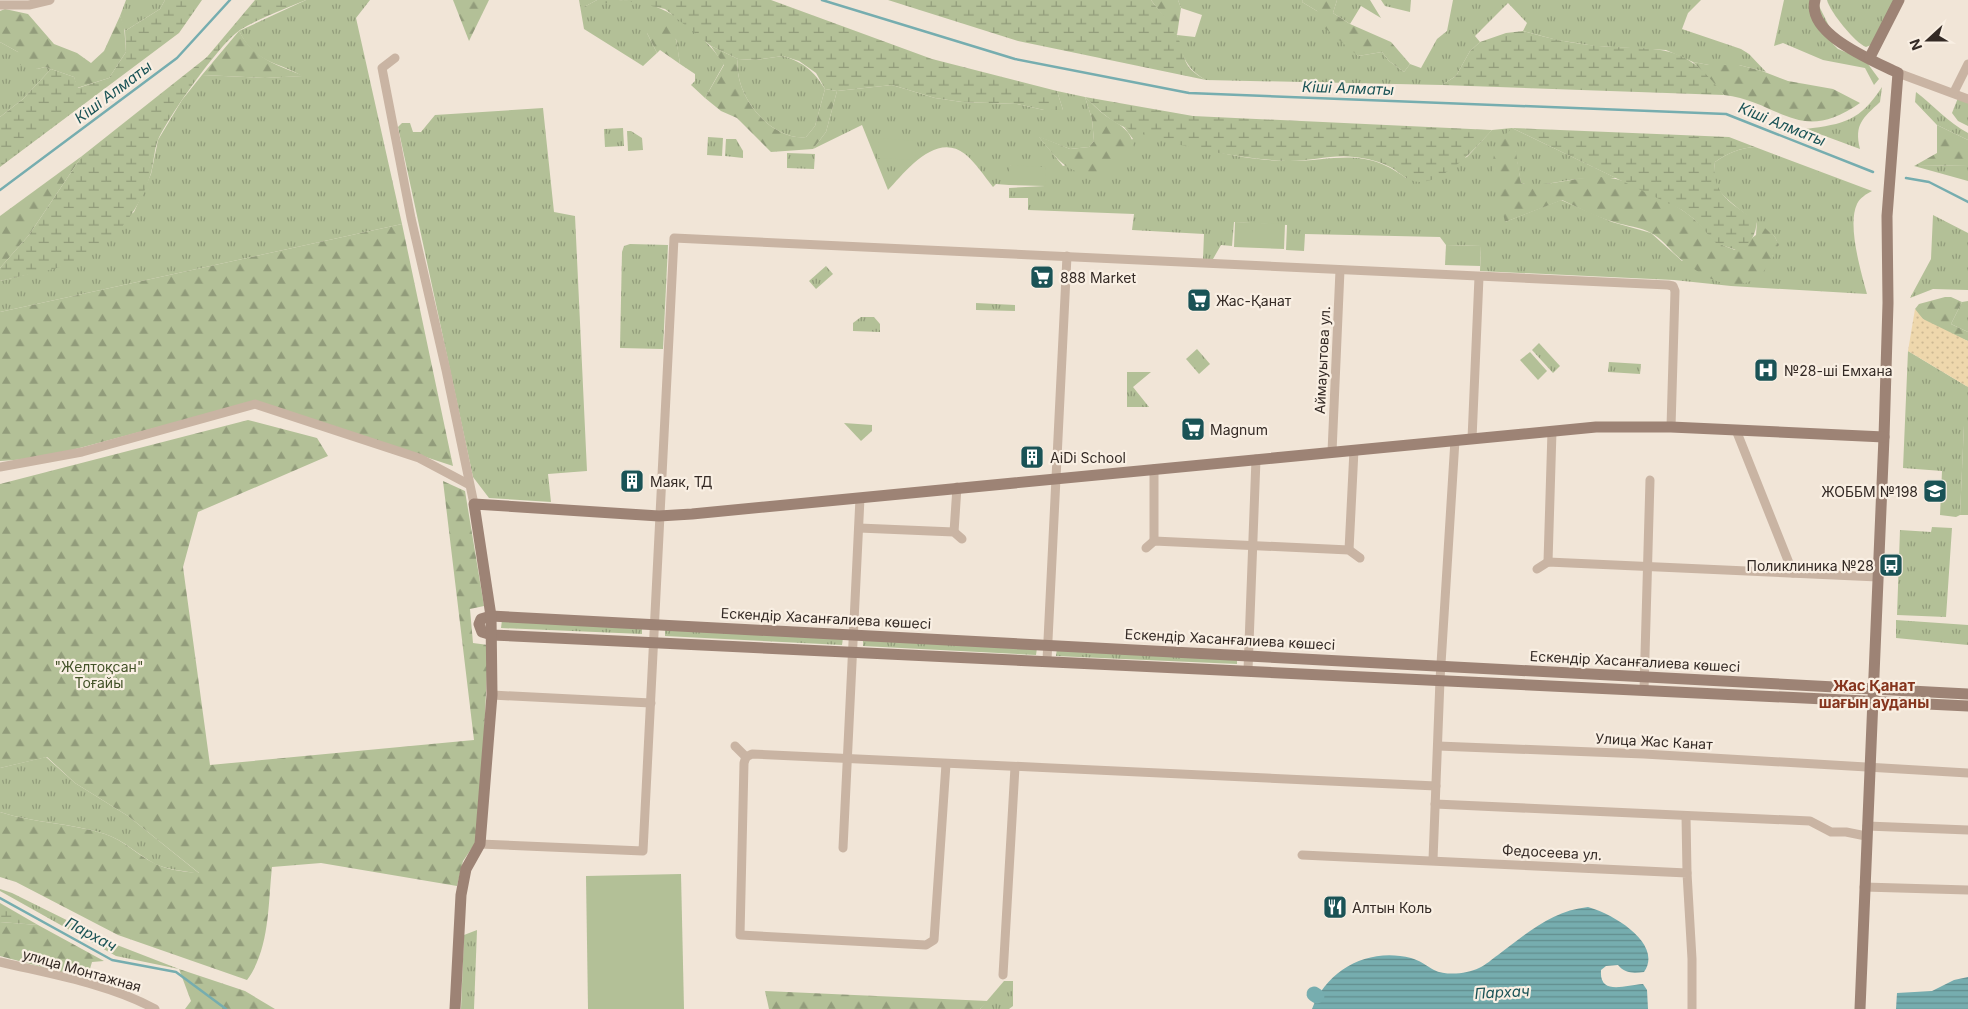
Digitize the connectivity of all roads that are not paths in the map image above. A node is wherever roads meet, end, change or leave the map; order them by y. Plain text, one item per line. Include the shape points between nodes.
1 (50, 0) edge
2 (1815, 0) edge
3 (1899, 0) edge
4 (0, 5) edge
5 (1870, 57) junction
6 (395, 58) dead end
7 (1968, 64) edge
8 (1898, 73) junction
9 (1954, 92) junction
10 (1968, 99) edge
11 (1067, 256) junction
12 (1340, 270) junction
13 (1479, 277) junction
14 (1671, 427) junction
15 (1736, 430) junction
16 (1552, 431) junction
17 (1884, 437) junction
18 (1472, 439) junction
19 (1455, 440) junction
20 (1354, 450) junction
21 (1332, 452) junction
22 (1256, 459) junction
23 (0, 467) edge
24 (1154, 469) junction
25 (1056, 478) junction
26 (1650, 480) dead end
27 (468, 484) junction
28 (957, 487) junction
29 (860, 498) junction
30 (474, 504) junction
31 (659, 516) junction
32 (859, 528) junction
33 (954, 532) junction
34 (962, 539) dead end
35 (1154, 541) junction
36 (1252, 546) junction
37 (1146, 548) dead end
38 (1348, 550) junction
39 (1360, 558) dead end
40 (1548, 562) junction
41 (1648, 566) junction
42 (1537, 569) dead end
43 (1793, 573) junction
44 (1878, 577) junction
45 (491, 616) junction
46 (654, 625) junction
47 (852, 634) junction
48 (492, 635) junction
49 (654, 641) junction
50 (1047, 644) junction
51 (851, 651) junction
52 (1248, 655) junction
53 (1047, 660) junction
54 (1442, 665) junction
55 (1248, 670) junction
56 (1644, 676) junction
57 (1440, 680) junction
58 (1872, 688) junction
59 (1644, 690) junction
60 (1968, 694) edge
61 (492, 695) junction
62 (651, 702) junction
63 (1872, 702) junction
64 (1968, 706) edge
65 (735, 746) dead end
66 (1438, 746) junction
67 (746, 757) junction
68 (846, 759) junction
69 (946, 764) junction
70 (1869, 766) junction
71 (1015, 767) junction
72 (1968, 773) edge
73 (1436, 786) junction
74 (1435, 804) junction
75 (1686, 816) junction
76 (1968, 830) edge
77 (1866, 831) junction
78 (480, 844) junction
79 (842, 848) dead end
80 (1302, 855) dead end
81 (1433, 860) junction
82 (1687, 873) junction
83 (1864, 887) junction
84 (1968, 890) edge
85 (0, 962) edge
86 (1003, 975) dead end
87 (155, 1009) edge
88 (455, 1009) edge
89 (1692, 1009) edge
90 (1860, 1009) edge

1 - 4 street via 29,5
2 - 5 street via 1813,8 1827,34
3 - 5 street
5 - 8 street
6 - 27 street via 382,68
7 - 9 street
8 - 9 street
8 - 17 street via 1887,216
9 - 10 street
11 - 12 street
11 - 25 street
11 - 31 street via 674,238
12 - 13 street
12 - 21 street, Аймауытова ул.
13 - 14 street via 1673,286
13 - 18 street
14 - 15 street
14 - 16 street via 1596,427
15 - 17 street
15 - 43 street
16 - 18 street
16 - 40 street
17 - 44 street
18 - 19 street
19 - 20 street
19 - 54 street
20 - 21 street
20 - 38 street
21 - 22 street
22 - 24 street
22 - 36 street
23 - 27 street via 82,452 255,404 419,458
24 - 25 street
24 - 35 street
25 - 28 street
25 - 50 street
26 - 41 street
27 - 30 street
28 - 29 street
28 - 33 street
29 - 31 street
29 - 32 street
30 - 31 street
30 - 45 street
31 - 46 street
32 - 33 street
32 - 47 street
33 - 34 street
35 - 36 street
35 - 37 street
36 - 38 street
36 - 52 street
38 - 39 street
40 - 41 street
40 - 42 street
41 - 43 street
41 - 56 street
43 - 44 street
44 - 58 street
45 - 46 street, Ескендір Хасанғалиева көшесі
45 - 48 street
46 - 47 street, Ескендір Хасанғалиева көшесі
46 - 49 street
47 - 50 street, Ескендір Хасанғалиева көшесі
47 - 51 street
48 - 49 street, Ескендір Хасанғалиева көшесі
48 - 61 street
49 - 51 street, Ескендір Хасанғалиева көшесі
49 - 62 street
50 - 52 street, Ескендір Хасанғалиева көшесі
50 - 53 street
51 - 53 street, Ескендір Хасанғалиева көшесі
51 - 68 street
52 - 54 street, Ескендір Хасанғалиева көшесі
52 - 55 street
53 - 55 street, Ескендір Хасанғалиева көшесі
54 - 56 street, Ескендір Хасанғалиева көшесі
54 - 57 street
55 - 57 street, Ескендір Хасанғалиева көшесі
56 - 58 street, Ескендір Хасанғалиева көшесі
56 - 59 street
57 - 59 street, Ескендір Хасанғалиева көшесі
57 - 66 street
58 - 60 street, Ескендір Хасанғалиева көшесі
58 - 63 street
59 - 63 street, Ескендір Хасанғалиева көшесі
61 - 62 street
61 - 78 street
62 - 78 street via 643,851
63 - 64 street, Ескендір Хасанғалиева көшесі
63 - 70 street
65 - 67 street
66 - 70 street, Улица Жас Канат
66 - 73 street
67 - 68 street via 752,754
67 - 69 street via 740,934 926,945 934,940
68 - 69 street
68 - 79 street
69 - 71 street
70 - 72 street, Улица Жас Канат
70 - 77 street
71 - 73 street
71 - 86 street
73 - 74 street
74 - 75 street
74 - 81 street
75 - 77 street via 1810,822 1831,832
75 - 82 street
76 - 77 street
77 - 83 street
78 - 88 street via 470,860 463,884
80 - 81 street, Федосеева ул.
81 - 82 street, Федосеева ул.
82 - 89 street
83 - 84 street
83 - 90 street
85 - 87 street, улица Монтажная via 79,981

